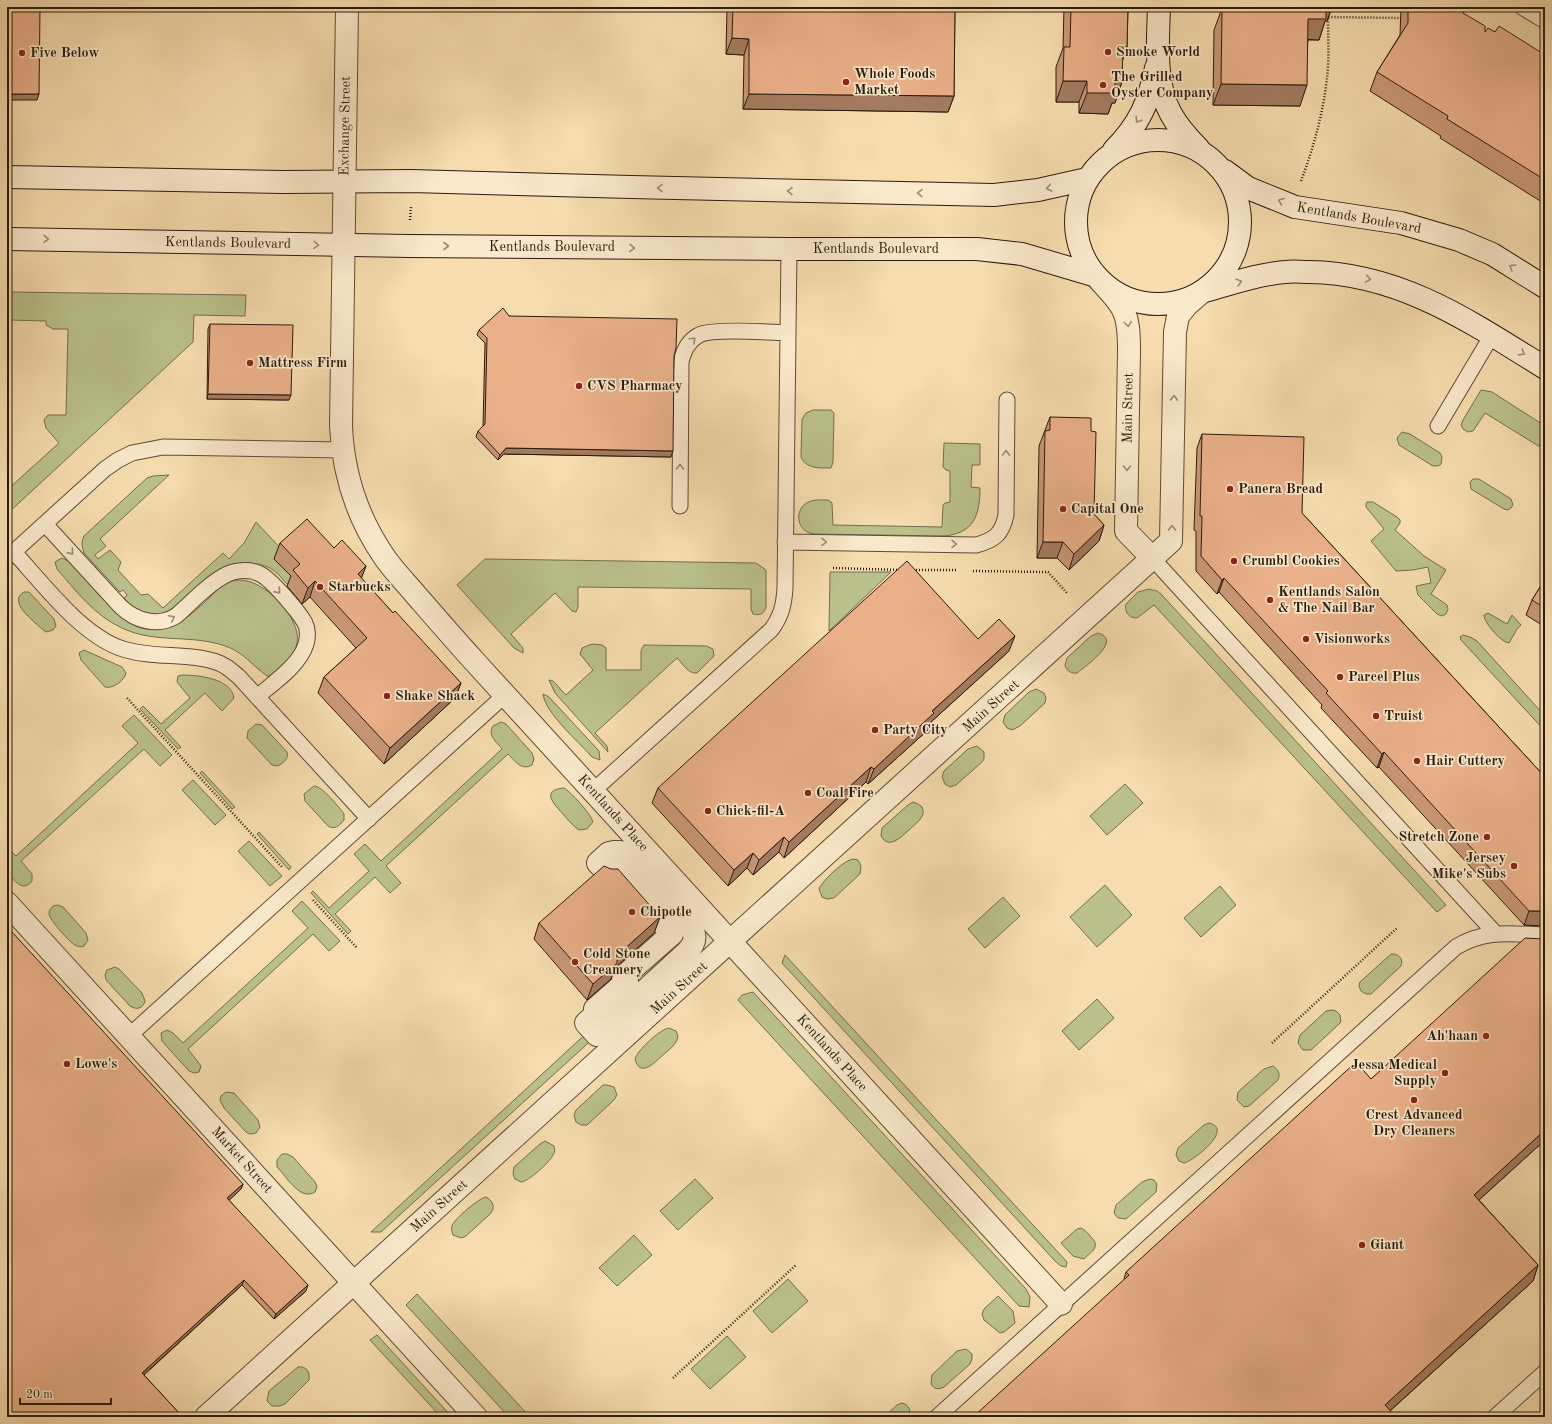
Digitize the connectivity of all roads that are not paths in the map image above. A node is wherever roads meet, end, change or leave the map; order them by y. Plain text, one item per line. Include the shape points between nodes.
1 (347, 7) edge
2 (1158, 7) edge
3 (1522, 7) edge
4 (1545, 21) edge
5 (1158, 57) junction
6 (1103, 160) junction
7 (1211, 160) junction
8 (7, 177) edge
9 (1087, 179) junction
10 (344, 182) junction
11 (7, 239) edge
12 (343, 245) junction
13 (789, 249) junction
14 (1096, 278) junction
15 (1545, 287) edge
16 (1202, 292) junction
17 (788, 333) junction
18 (1492, 335) junction
19 (1545, 368) edge
20 (1007, 400) dead end
21 (1438, 426) dead end
22 (342, 450) junction
23 (680, 506) dead end
24 (45, 524) junction
25 (785, 542) junction
26 (10, 555) edge
27 (1153, 559) junction
28 (505, 695) junction
29 (257, 697) junction
30 (593, 791) junction
31 (369, 819) junction
32 (608, 874) joint
33 (7, 904) edge
34 (1494, 933) junction
35 (1545, 935) edge
36 (730, 942) junction
37 (128, 1036) junction
38 (354, 1283) junction
39 (1061, 1304) junction
40 (1545, 1372) edge
41 (206, 1417) edge
42 (476, 1417) edge
43 (937, 1417) edge
44 (1495, 1417) edge

1 - 10 street, Exchange Street
2 - 5 street
3 - 4 lane
5 -> 6 street via 1143,112 1128,136
5 - 7 street via 1162,90 1170,114 1183,133
6 - 7 street via 1124,147 1157,140 1187,145
6 - 9 street
15 -> 7 street, Kentlands Boulevard via 1492,254 1459,240 1401,223 1295,207 1248,188
7 - 16 street, Main Street via 1230,181 1240,212 1240,228 1238,245 1232,260 1219,278
8 - 10 street
9 -> 10 street via 1038,190 994,195 411,181
9 - 14 street via 1079,197 1075,217 1076,237 1083,257
10 - 12 street, Exchange Street
11 -> 12 street, Kentlands Boulevard
12 -> 13 street, Kentlands Boulevard
12 - 22 street, Kentlands Place
13 - 14 street, Kentlands Boulevard via 977,249 1022,254
13 - 17 lane
14 - 16 street via 1130,300 1154,304 1176,303
14 -> 27 street, Main Street via 1123,307 1128,320 1126,531
16 -> 18 street via 1285,271 1329,272 1380,281 1435,303
27 -> 16 street, Main Street via 1171,541 1175,332 1178,316
23 -> 17 lane via 681,362 690,341 700,334 713,331
17 - 25 lane
18 -> 19 street
18 - 21 lane
25 -> 20 lane via 976,545 989,541 998,535 1006,515
22 - 24 lane via 163,447 147,449 132,453 105,469
22 - 28 street, Kentlands Place via 355,498 385,559
24 - 26 lane
24 -> 29 lane via 128,614 145,621 170,620 218,579 232,572 252,571 264,576 304,623 307,639 302,654 295,663
25 - 30 lane via 784,598 776,623
26 - 29 lane via 97,637 138,653 219,663 239,677
27 - 34 lane
27 - 36 street, Main Street
28 - 30 street, Kentlands Place
28 - 31 lane
29 - 31 lane
30 - 36 street, Kentlands Place
31 - 37 lane
32 - 32 street via 598,863 609,853 620,852 626,856 690,924 695,940 687,952 597,1035 586,1023 598,1012 595,1009 627,981 623,977 672,934 614,868
33 - 37 street, Market Street
34 - 35 lane
34 - 39 lane via 1474,938 1456,947
36 - 38 street, Main Street
36 - 39 street, Kentlands Place
37 - 38 street, Market Street
38 - 41 street, Main Street
38 - 42 street, Market Street
39 - 43 lane
40 - 44 lane

